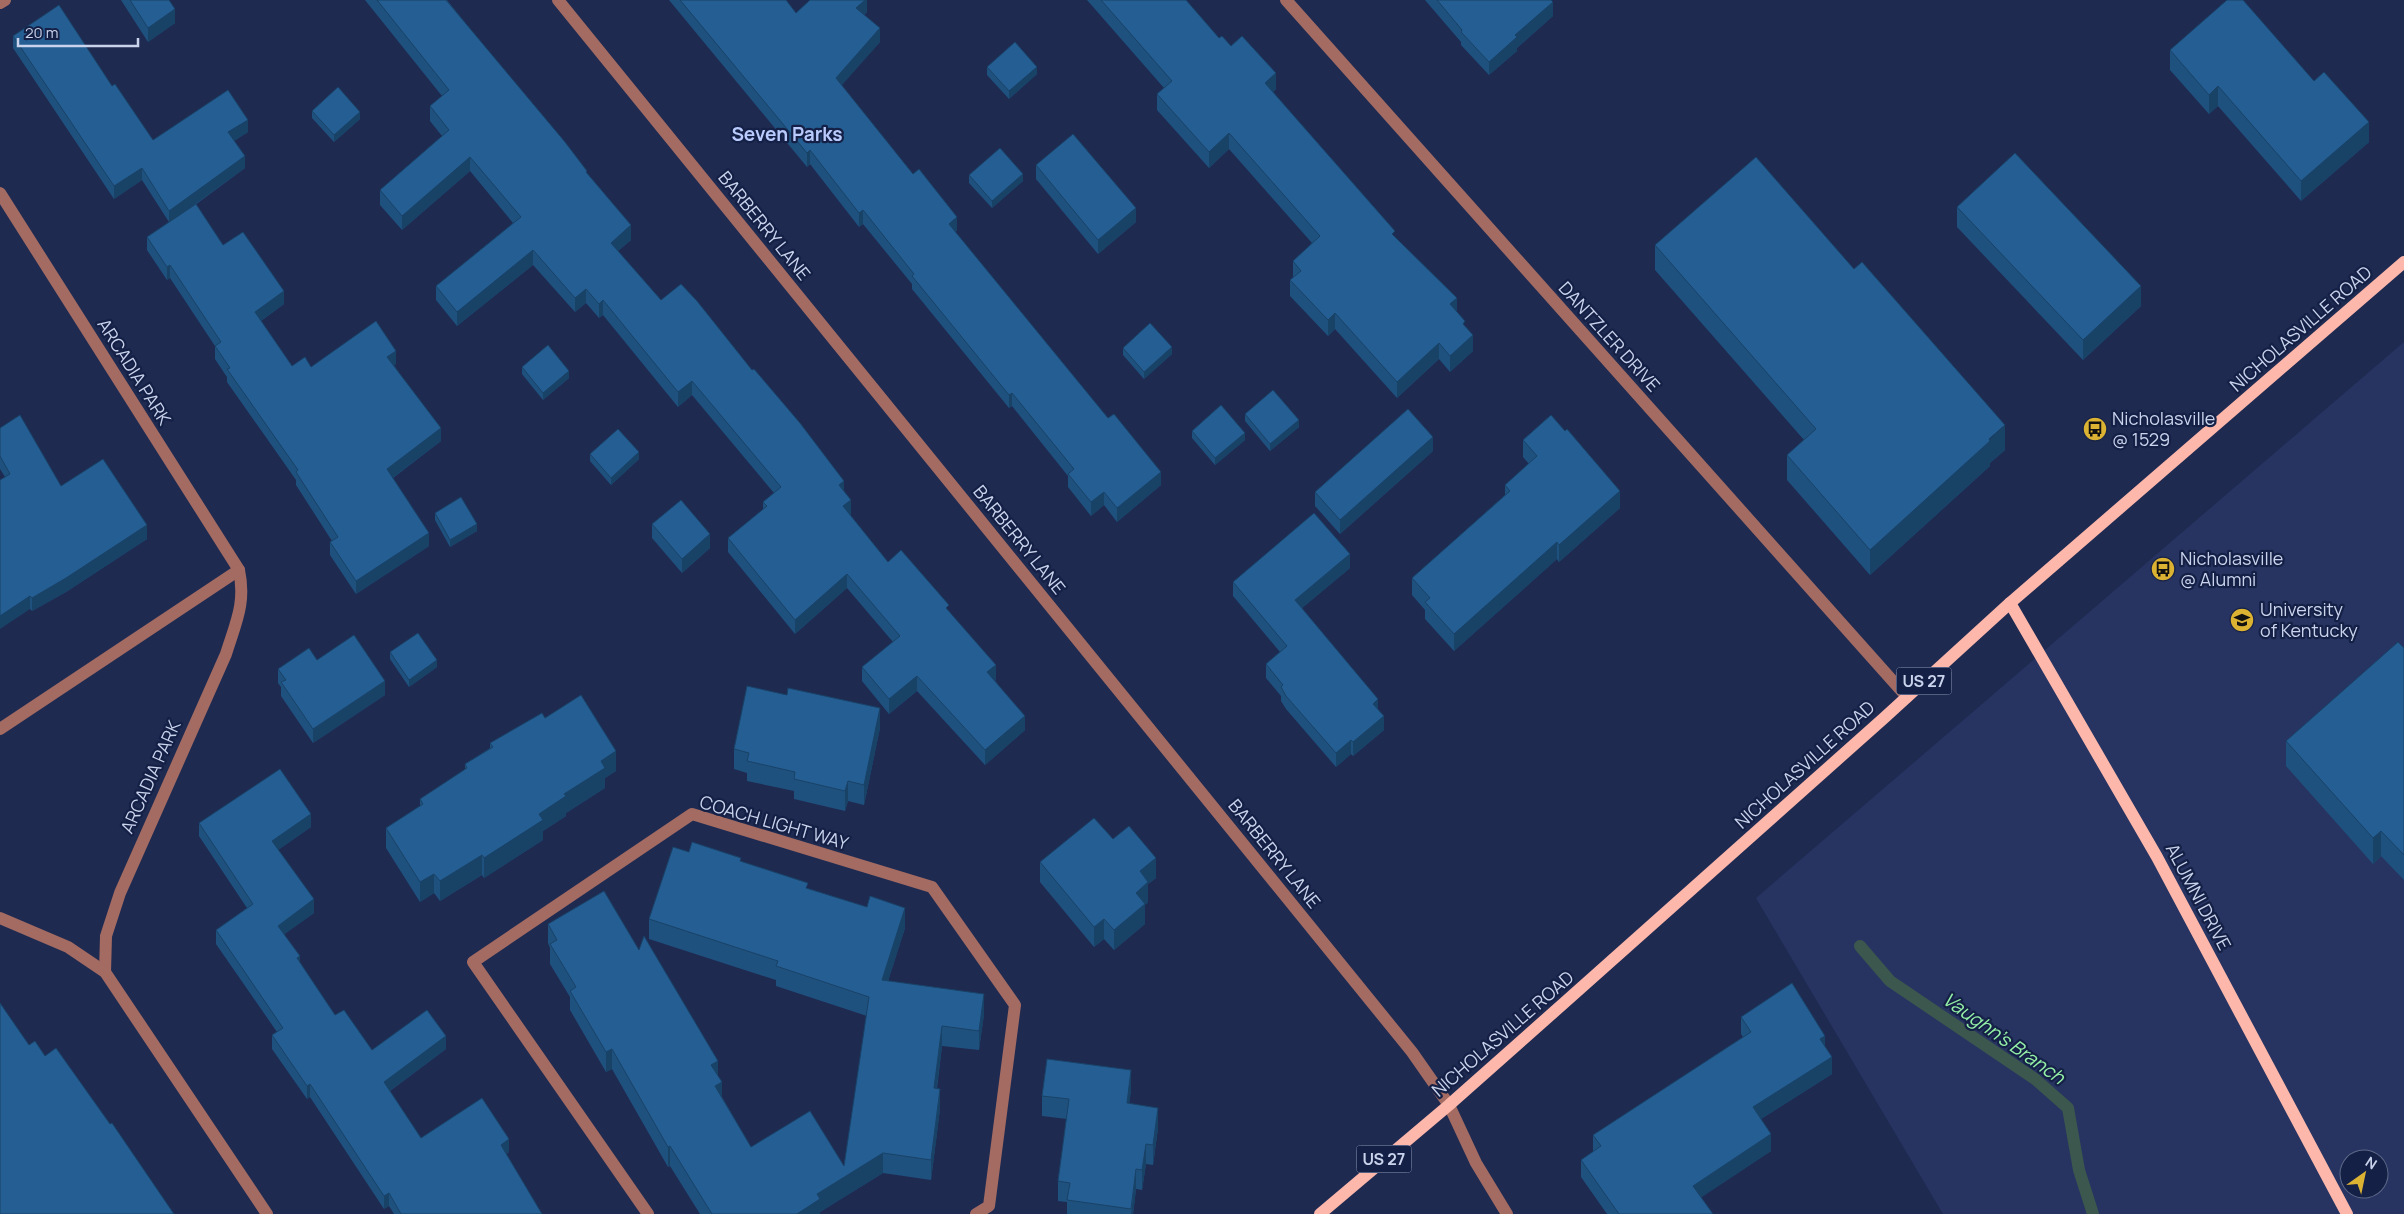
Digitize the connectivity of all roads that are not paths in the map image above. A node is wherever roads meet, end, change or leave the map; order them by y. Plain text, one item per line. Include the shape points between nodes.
1 (5, 0) edge
2 (558, 0) edge
3 (1286, 0) edge
4 (0, 3) edge
5 (0, 193) edge
6 (2404, 262) edge
7 (238, 570) junction
8 (2010, 603) junction
9 (1907, 698) junction
10 (0, 729) edge
11 (0, 918) edge
12 (105, 972) junction
13 (1448, 1105) junction
14 (267, 1214) edge
15 (648, 1214) edge
16 (976, 1214) edge
17 (1320, 1214) edge
18 (1507, 1214) edge
19 (2347, 1214) edge

1 - 4 street
2 - 13 street, BARBERRY LANE via 1412,1052
3 - 9 street, DANTZLER DRIVE
5 - 7 street, ARCADIA PARK
6 - 8 main road, NICHOLASVILLE ROAD / US 27
7 - 10 street
7 - 12 street, ARCADIA PARK via 243,590 239,615 226,654 120,893 106,936
8 - 9 main road, NICHOLASVILLE ROAD / US 27
8 - 19 main road, ALUMNI DRIVE via 2158,857
9 - 13 main road, NICHOLASVILLE ROAD / US 27
11 - 12 street via 68,947
12 - 14 street
13 - 17 main road, NICHOLASVILLE ROAD / US 27
13 - 18 street, BARBERRY LANE via 1476,1163
15 - 16 street, COACH LIGHT WAY via 473,962 692,814 932,888 1010,997 1015,1005 989,1206

